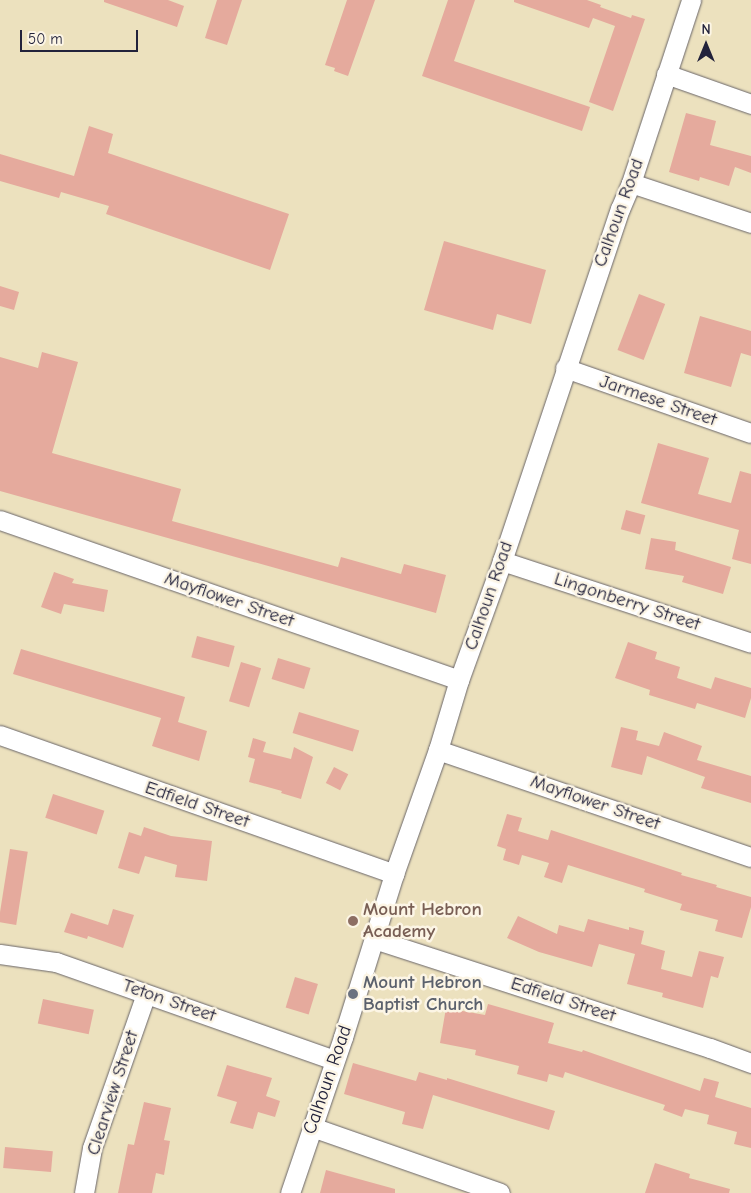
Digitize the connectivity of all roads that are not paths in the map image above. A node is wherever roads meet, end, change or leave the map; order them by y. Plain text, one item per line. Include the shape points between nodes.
1 (691, 0) edge
2 (666, 74) junction
3 (751, 104) edge
4 (631, 183) junction
5 (751, 223) edge
6 (565, 368) junction
7 (751, 433) edge
8 (0, 520) edge
9 (502, 560) junction
10 (751, 644) edge
11 (459, 680) junction
12 (0, 735) edge
13 (438, 750) junction
14 (751, 856) edge
15 (394, 874) junction
16 (374, 939) junction
17 (0, 954) edge
18 (146, 994) junction
19 (334, 1060) junction
20 (751, 1063) edge
21 (312, 1127) junction
22 (84, 1193) edge
23 (290, 1193) edge
24 (500, 1193) edge

1 - 2 street, Calhoun Road
2 - 3 street
2 - 4 street, Calhoun Road
4 - 5 street
4 - 6 street, Calhoun Road
6 - 7 street, Jarmese Street
6 - 9 street, Calhoun Road
8 - 11 street, Mayflower Street
9 - 10 street, Lingonberry Street
9 - 11 street, Calhoun Road
11 - 13 street, Calhoun Road
12 - 15 street, Edfield Street
13 - 14 street, Mayflower Street
13 - 15 street, Calhoun Road
15 - 16 street, Calhoun Road
16 - 19 street, Calhoun Road
16 - 20 street, Edfield Street
17 - 18 street, Teton Street via 56,962
18 - 19 street, Teton Street
18 - 22 street, Clearview Street via 92,1148
19 - 21 street, Calhoun Road
21 - 23 street, Calhoun Road
21 - 24 street

